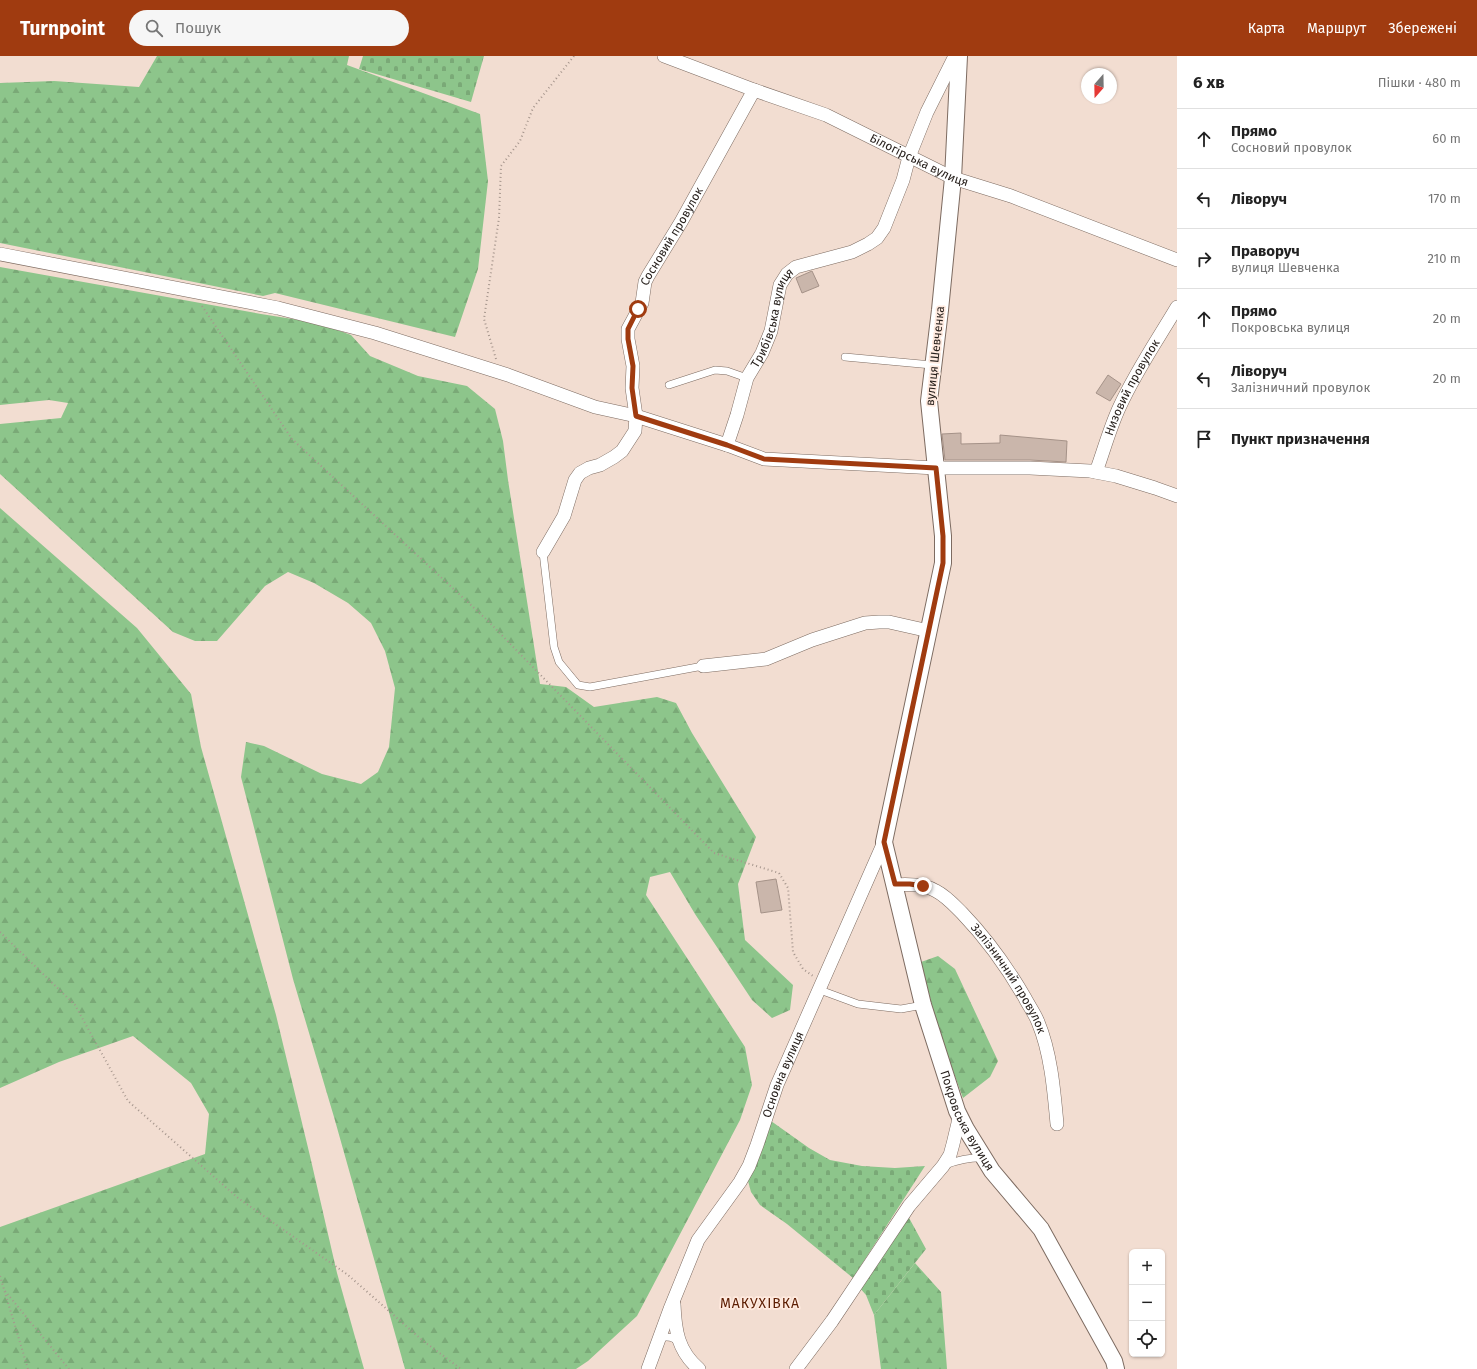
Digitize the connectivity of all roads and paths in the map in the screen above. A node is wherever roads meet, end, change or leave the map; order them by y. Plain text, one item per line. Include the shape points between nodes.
1 (574, 56) edge
2 (664, 56) edge
3 (955, 56) edge
4 (959, 56) edge
5 (754, 90) junction
6 (909, 157) junction
7 (953, 178) junction
8 (0, 254) edge
9 (1177, 260) edge
10 (192, 292) junction
11 (1177, 307) edge
12 (845, 357) dead end
13 (932, 365) junction
14 (500, 372) junction
15 (747, 378) junction
16 (669, 385) dead end
17 (636, 416) junction
18 (727, 445) junction
19 (936, 468) junction
20 (1096, 472) junction
21 (1177, 496) edge
22 (543, 552) joint
23 (930, 631) junction
24 (703, 666) joint
25 (884, 842) junction
26 (895, 884) junction
27 (0, 932) edge
28 (821, 987) junction
29 (923, 1005) junction
30 (959, 1114) junction
31 (1057, 1124) dead end
32 (984, 1158) junction
33 (943, 1166) junction
34 (0, 1276) edge
35 (4, 1291) junction
36 (673, 1301) junction
37 (659, 1338) junction
38 (680, 1344) junction
39 (28, 1369) edge
40 (69, 1369) edge
41 (461, 1369) edge
42 (648, 1369) edge
43 (699, 1369) edge
44 (796, 1369) edge
45 (1116, 1369) edge

1 - 14 path via 533,108 520,141 502,166 500,218 484,319
2 - 5 street, Білогірська вулиця
3 - 6 street, Трибівська вулиця via 927,112
4 - 7 street, вулиця Шевченка
5 - 6 street, Білогірська вулиця via 826,116
5 - 17 street, Сосновий провулок via 645,282 642,303 628,329
6 - 7 street, Білогірська вулиця
6 - 15 street, Трибівська вулиця via 903,180 884,228 877,238 852,252 796,267 787,274 780,285 771,331
7 - 9 street, Білогірська вулиця via 1011,196
7 - 13 street, вулиця Шевченка
8 - 10 street
10 - 14 street via 285,310 382,335
10 - 28 path via 292,438 487,620 714,853 779,873 788,888 793,952 803,970
11 - 20 street, Низовий провулок via 1131,384 1110,429
12 - 13 lane
13 - 19 street, вулиця Шевченка via 929,401
14 - 17 street via 595,407
15 - 16 lane via 715,370
15 - 18 street, Трибівська вулиця
17 - 18 street
17 - 22 street, Сосновий провулок via 635,431 622,451 600,465 580,472 577,476 564,516
18 - 19 street via 764,459
19 - 20 street via 1030,468
19 - 23 street, вулиця Шевченка via 943,563
20 - 21 street
22 - 24 lane via 554,647 559,662 578,685 590,687
23 - 24 street via 889,622 865,623 812,640 766,659
23 - 25 street, вулиця Шевченка
25 - 26 street, Покровська вулиця
25 - 28 street, Основна вулиця
26 - 29 street, Покровська вулиця
26 - 31 street, Залізничний провулок via 923,886 948,899 980,932 1008,970 1038,1021 1047,1048
27 - 41 path via 75,1005 128,1101 238,1198 348,1275 422,1340
28 - 29 lane via 858,1004 901,1009
28 - 36 street, Основна вулиця via 777,1085 749,1166 698,1240
29 - 30 street, Покровська вулиця
30 - 32 street, Покровська вулиця
30 - 33 street via 950,1155
32 - 33 lane via 974,1157
32 - 45 street, Покровська вулиця via 1041,1229 1114,1361
33 - 44 street via 909,1206 832,1321
34 - 35 path
35 - 39 path
35 - 40 path
36 - 37 street, Основна вулиця
36 - 38 street, Основна вулиця
37 - 38 lane via 668,1336
37 - 42 street, Основна вулиця
38 - 43 street, Основна вулиця

